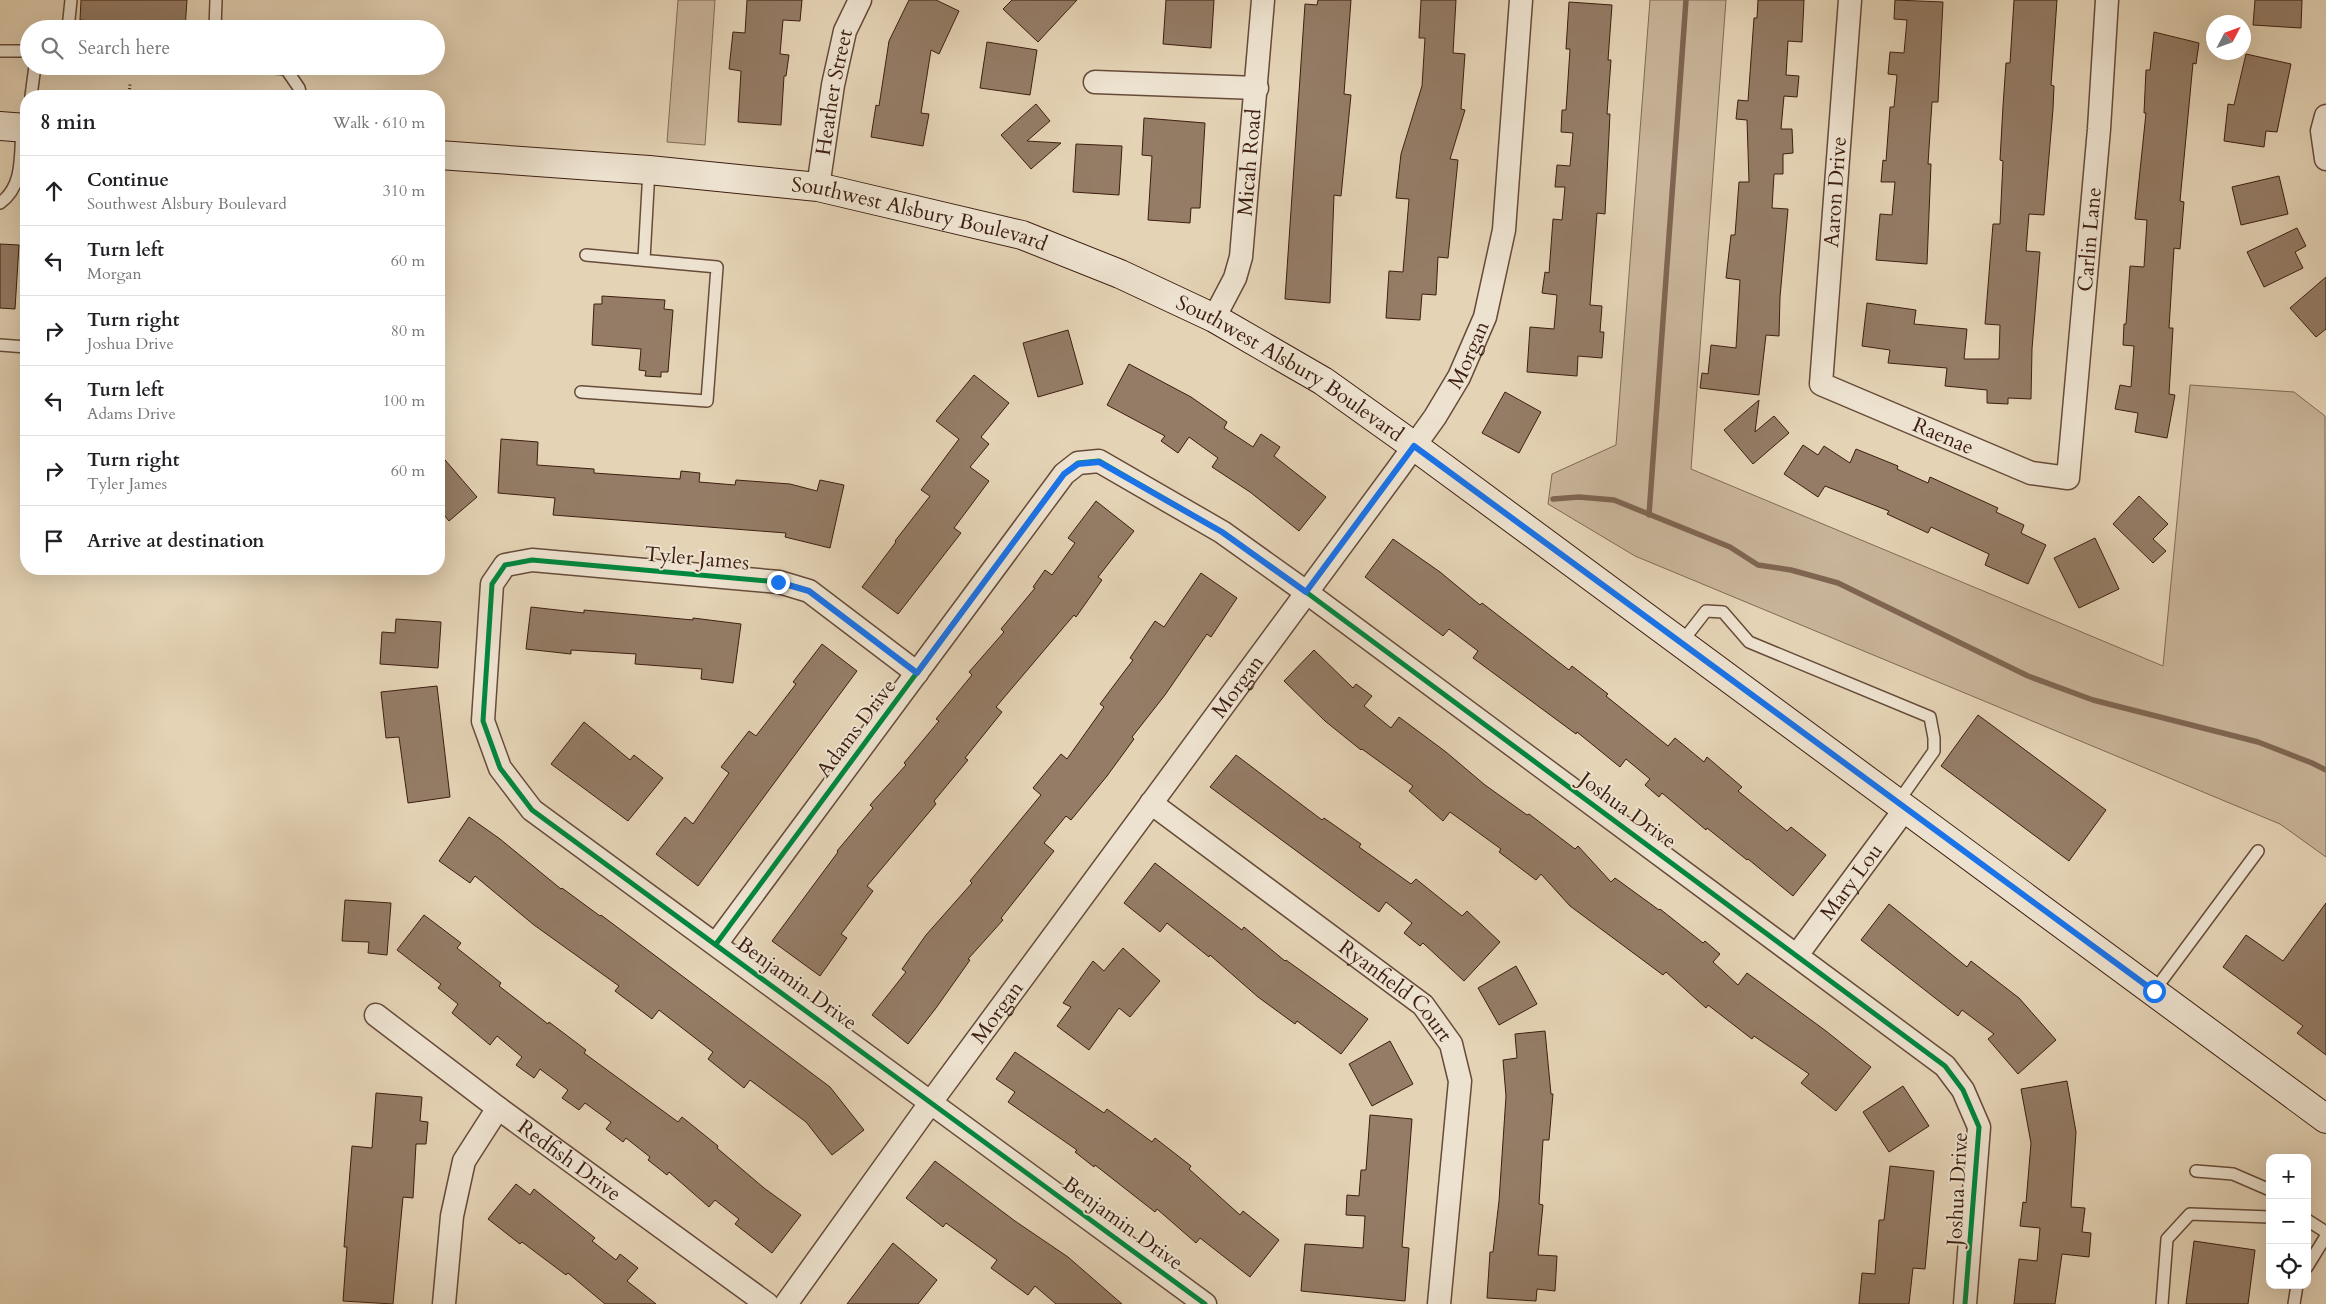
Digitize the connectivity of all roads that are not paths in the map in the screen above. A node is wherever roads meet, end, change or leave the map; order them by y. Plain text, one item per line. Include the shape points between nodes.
1 (71, 0) edge
2 (216, 0) edge
3 (860, 0) edge
4 (1263, 0) edge
5 (1521, 0) edge
6 (1850, 0) edge
7 (2106, 0) edge
8 (69, 20) edge
9 (215, 20) edge
10 (0, 50) edge
11 (20, 51) edge
12 (34, 75) edge
13 (290, 75) edge
14 (1095, 82) dead end
15 (1257, 88) junction
16 (32, 90) edge
17 (300, 90) edge
18 (2326, 116) edge
19 (16, 127) edge
20 (445, 155) edge
21 (2326, 159) edge
22 (649, 170) junction
23 (818, 187) junction
24 (0, 203) edge
25 (586, 255) dead end
26 (644, 260) junction
27 (1214, 318) junction
28 (0, 345) edge
29 (20, 347) edge
30 (1821, 384) joint
31 (581, 392) dead end
32 (1414, 446) junction
33 (1078, 464) joint
34 (2068, 478) joint
35 (506, 565) joint
36 (1306, 592) junction
37 (1681, 643) junction
38 (917, 673) junction
39 (1151, 803) junction
40 (1901, 806) junction
41 (2258, 850) dead end
42 (716, 944) junction
43 (1797, 955) junction
44 (2154, 991) junction
45 (376, 1015) dead end
46 (931, 1102) junction
47 (498, 1108) junction
48 (2326, 1119) edge
49 (2196, 1172) dead end
50 (2266, 1188) edge
51 (2266, 1217) edge
52 (2311, 1223) edge
53 (2326, 1234) edge
54 (2311, 1260) edge
55 (2296, 1289) edge
56 (444, 1304) edge
57 (767, 1304) edge
58 (786, 1304) edge
59 (1205, 1304) edge
60 (1439, 1304) edge
61 (1965, 1304) edge
62 (2162, 1304) edge
63 (2294, 1304) edge

1 - 8 lane
2 - 9 lane
3 - 23 street, Heather Street via 845,31 832,85
4 - 15 street, Micah Road
5 - 32 street, Morgan via 1504,230 1485,317 1459,377
6 - 30 street, Aaron Drive
7 - 34 street, Carlin Lane via 2099,129
10 - 11 lane
12 - 16 lane
13 - 17 lane
14 - 15 street
15 - 27 street, Micah Road via 1241,257 1235,278
18 - 21 street via 2322,131
19 - 24 lane via 18,178 15,189
20 - 22 main road, Southwest Alsbury Boulevard
22 - 23 main road, Southwest Alsbury Boulevard
22 - 26 lane
23 - 27 main road, Southwest Alsbury Boulevard via 1022,235 1120,274
25 - 26 lane
26 - 31 lane via 717,267 707,401
27 - 32 main road, Southwest Alsbury Boulevard via 1323,380
28 - 29 lane
30 - 34 street, Raenae via 2031,473
32 - 36 street, Morgan
32 - 37 main road, Southwest Alsbury Boulevard
33 - 36 street, Joshua Drive via 1099,462 1222,532
33 - 38 street, Adams Drive via 1064,474
35 - 38 street, Tyler James via 532,560 778,582 809,591
35 - 42 street, Benjamin Drive via 492,584 483,721 500,768 532,810
36 - 39 street, Morgan
36 - 43 street, Joshua Drive
37 - 40 main road, Southwest Alsbury Boulevard
37 - 40 lane via 1706,611 1723,612 1749,642 1930,717 1934,751
38 - 42 street, Adams Drive
39 - 46 street, Morgan
39 - 60 street, Ryanfield Court via 1423,1005 1451,1044 1460,1081
40 - 43 street, Mary Lou
40 - 44 main road, Southwest Alsbury Boulevard
41 - 44 lane
42 - 46 street, Benjamin Drive
43 - 61 street, Joshua Drive via 1945,1066 1963,1090 1979,1128
44 - 48 main road, Southwest Alsbury Boulevard
45 - 47 street, Redfish Drive
46 - 58 street, Morgan
46 - 59 street, Benjamin Drive
47 - 56 street via 464,1161 452,1216
47 - 57 street, Redfish Drive
49 - 50 lane via 2233,1174
51 - 62 lane via 2190,1214 2167,1239
52 - 53 lane
53 - 54 lane
55 - 63 lane

